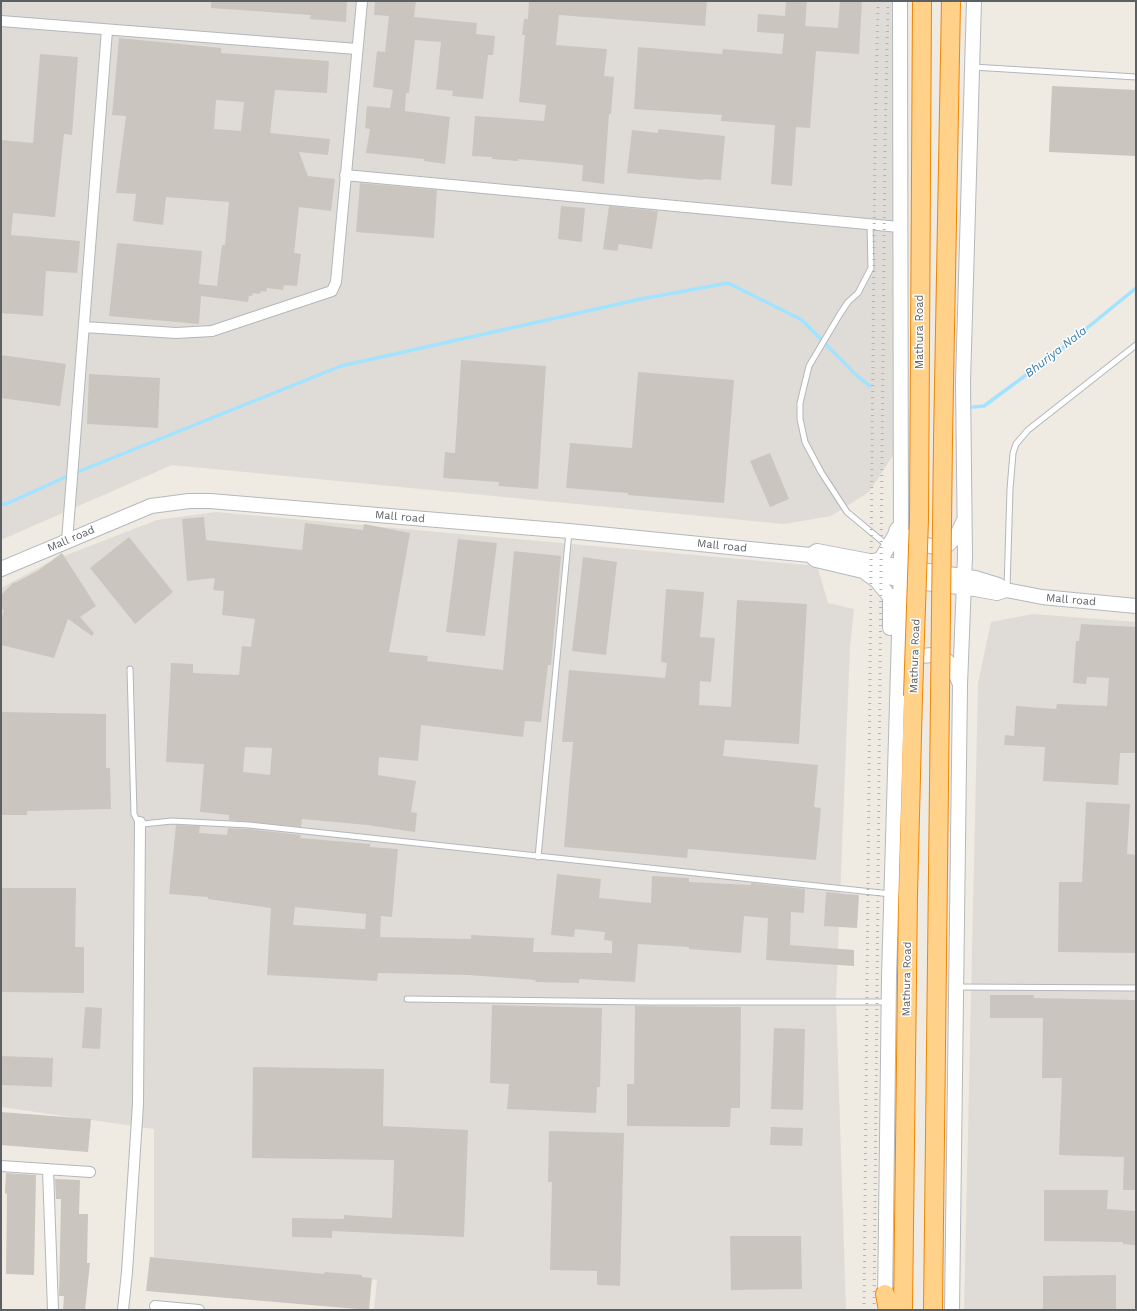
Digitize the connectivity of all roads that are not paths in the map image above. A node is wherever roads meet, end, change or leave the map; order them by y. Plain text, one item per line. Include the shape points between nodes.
1 (362, 1) edge
2 (900, 1) edge
3 (974, 1) edge
4 (922, 8) edge
5 (951, 8) edge
6 (1, 21) edge
7 (108, 30) junction
8 (357, 49) junction
9 (972, 66) junction
10 (1136, 77) edge
11 (345, 175) junction
12 (870, 224) junction
13 (899, 226) junction
14 (84, 327) junction
15 (1136, 345) edge
16 (900, 511) junction
17 (964, 520) junction
18 (569, 531) junction
19 (67, 541) junction
20 (889, 547) junction
21 (868, 567) junction
22 (1, 569) edge
23 (901, 574) junction
24 (966, 584) junction
25 (1006, 590) junction
26 (1136, 606) edge
27 (130, 669) dead end
28 (960, 685) junction
29 (898, 687) junction
30 (895, 786) junction
31 (140, 822) junction
32 (538, 857) junction
33 (957, 878) junction
34 (892, 894) junction
35 (955, 987) junction
36 (1136, 988) edge
37 (407, 998) dead end
38 (888, 1002) junction
39 (1, 1166) edge
40 (48, 1169) junction
41 (90, 1172) dead end
42 (886, 1305) edge
43 (155, 1306) dead end
44 (53, 1310) edge
45 (123, 1310) edge
46 (199, 1310) edge
47 (903, 1310) edge
48 (933, 1310) edge
49 (952, 1310) edge

1 - 8 street
2 - 13 main road
3 - 9 main road
4 - 47 highway, Mathura Road, bridge via 919,519 908,895
5 - 48 highway, bridge via 943,440
6 - 7 street
7 - 8 street
7 - 14 street
8 - 11 street
9 - 10 lane
9 - 17 main road via 963,382
11 - 12 street
11 - 14 street via 336,282 328,294 212,331 176,333
12 - 13 street
12 - 20 lane via 870,268 858,293 848,302 809,366 800,403 800,418 805,442 847,512
13 - 16 main road
14 - 19 street
15 - 25 lane via 1028,430 1016,444 1010,489
16 - 17 main road via 911,535 923,544 934,546 949,544 957,535
16 - 20 main road via 895,535
16 - 23 main road
17 - 24 main road
18 - 19 main road, Mall road via 189,501 151,506
18 - 21 main road, Mall road via 810,555 816,560
18 - 32 lane
19 - 22 main road, Mall road
20 - 21 main road via 881,559
21 - 23 main road, Mall road
21 - 30 main road via 890,597 888,747
23 - 24 main road, Mall road
23 - 29 main road
24 - 25 main road, Mall road via 997,593
24 - 28 main road
24 - 33 main road via 968,778
25 - 26 main road, Mall road via 1042,597
27 - 31 lane via 132,787 135,817
28 - 29 main road via 953,667 945,659 932,655 922,656 910,664
28 - 33 main road
29 - 30 main road
30 - 34 main road
31 - 32 lane via 146,824 172,820 249,825
31 - 45 street via 138,1104
32 - 34 lane
33 - 35 main road
34 - 38 main road
35 - 36 lane
35 - 49 main road
37 - 38 lane
38 - 42 main road
39 - 40 street
40 - 41 street
40 - 44 street
43 - 46 street

